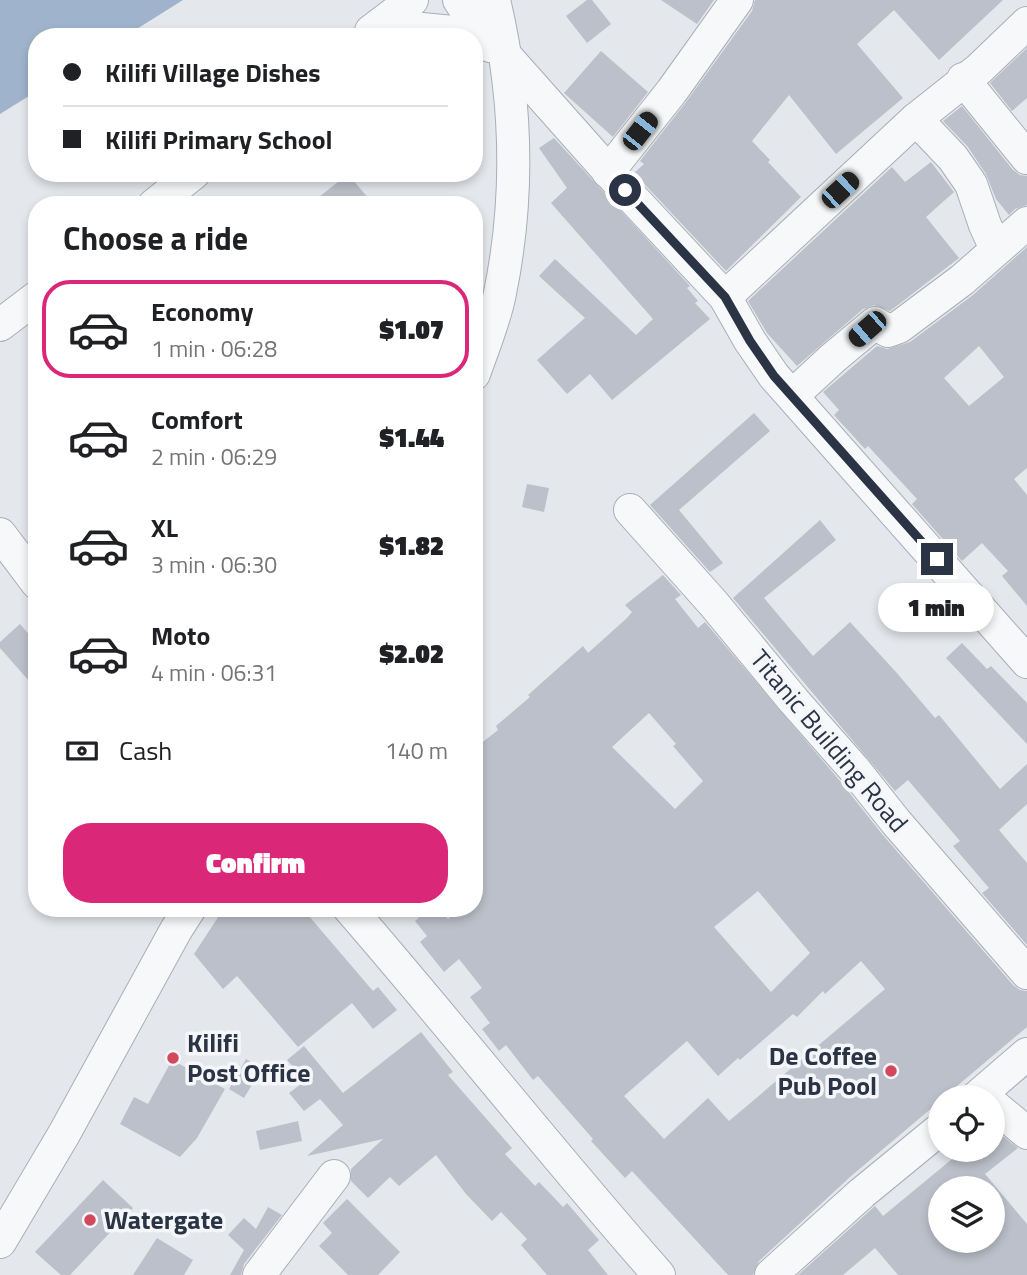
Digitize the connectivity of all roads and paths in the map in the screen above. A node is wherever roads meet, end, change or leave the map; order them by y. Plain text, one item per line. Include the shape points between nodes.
1 (412, 0) edge
2 (459, 0) edge
3 (737, 0) edge
4 (1027, 23) edge
5 (376, 28) edge
6 (500, 33) edge
7 (963, 79) junction
8 (916, 119) junction
9 (1027, 158) edge
10 (608, 172) junction
11 (182, 182) edge
12 (165, 196) edge
13 (1027, 223) edge
14 (996, 249) junction
15 (725, 297) junction
16 (28, 304) edge
17 (0, 326) edge
18 (483, 347) edge
19 (793, 395) junction
20 (630, 510) dead end
21 (0, 534) edge
22 (28, 571) edge
23 (1027, 662) edge
24 (184, 917) edge
25 (357, 917) edge
26 (1027, 973) edge
27 (1027, 1054) edge
28 (997, 1085) edge
29 (1005, 1115) edge
30 (1027, 1133) edge
31 (928, 1139) edge
32 (334, 1176) dead end
33 (0, 1242) edge
34 (259, 1275) edge
35 (659, 1275) edge
36 (771, 1275) edge

1 - 5 street
2 - 6 street
3 - 10 street
4 - 7 street
6 - 10 street
6 - 18 street via 514,118 512,226 500,295
7 - 8 street
7 - 9 street
8 - 14 street via 971,184
8 - 15 street
10 - 15 street
11 - 12 street
13 - 14 street
14 - 19 street via 899,327 888,331 875,323
15 - 19 street via 774,376
16 - 17 street
19 - 23 street
20 - 26 street, Titanic Building Road
21 - 22 street
24 - 33 street
25 - 35 street
27 - 28 street
29 - 30 street
31 - 36 street
32 - 34 street

